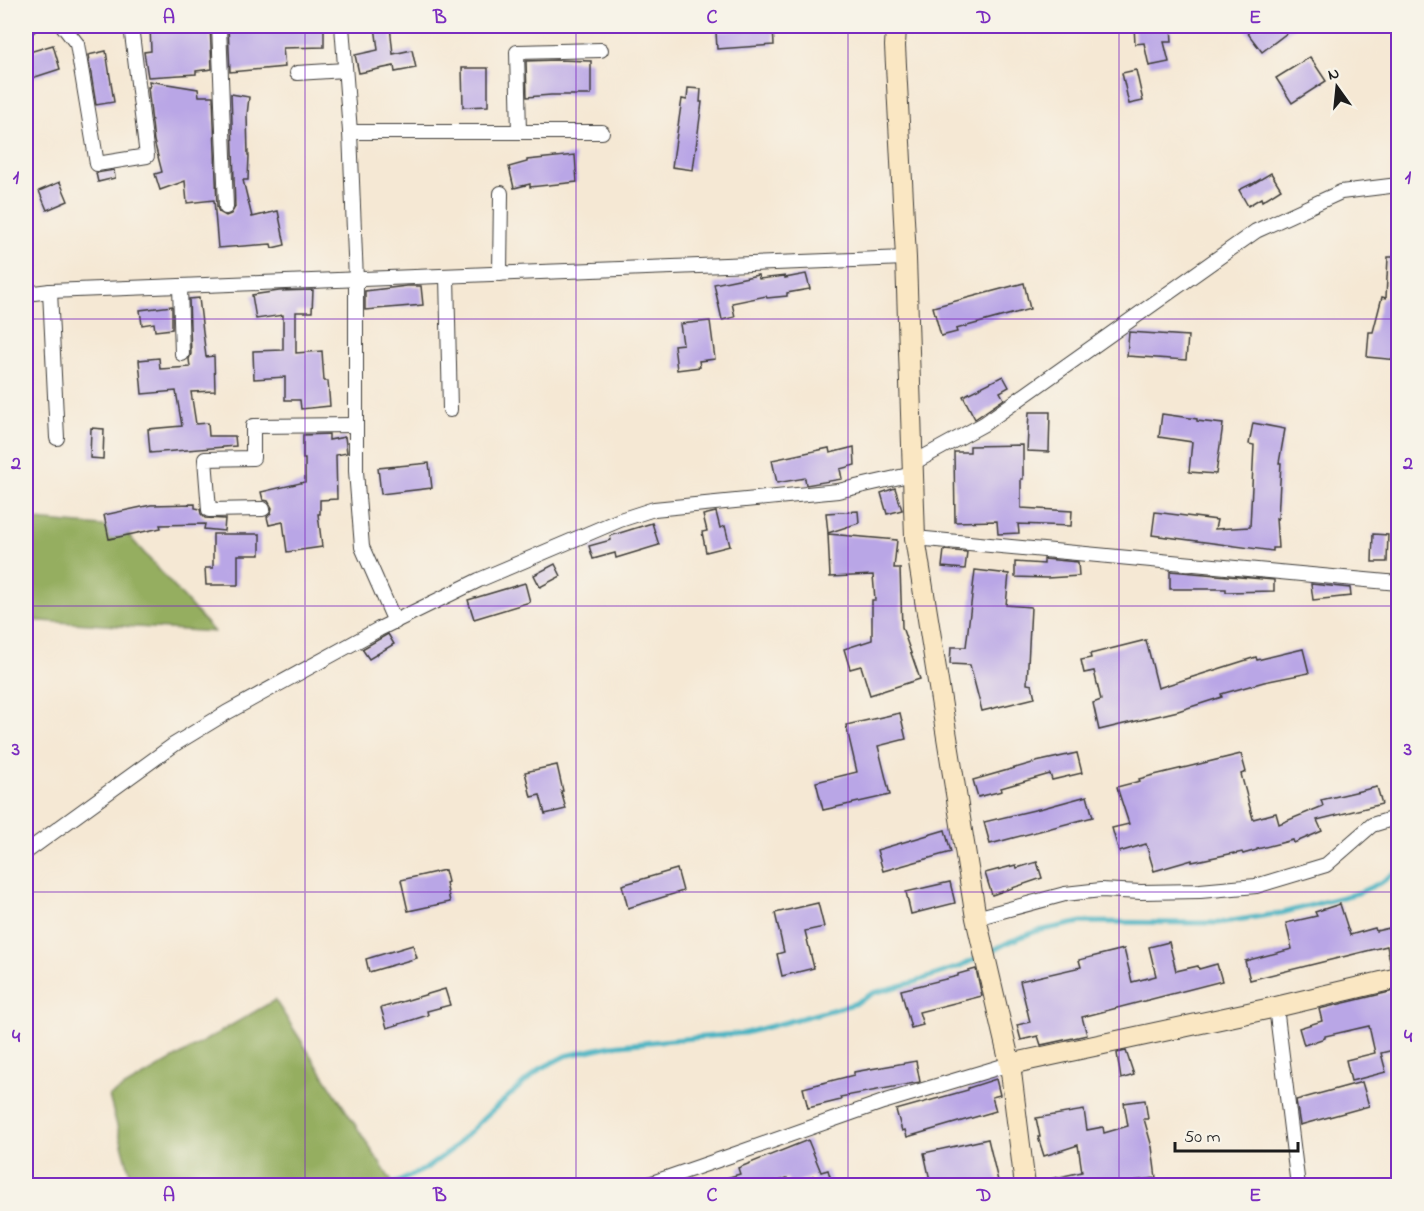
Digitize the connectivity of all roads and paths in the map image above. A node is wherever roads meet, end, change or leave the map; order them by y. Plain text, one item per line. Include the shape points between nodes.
1 (30, 26) edge
2 (63, 26) edge
3 (131, 26) edge
4 (219, 26) edge
5 (342, 26) edge
6 (896, 26) edge
7 (26, 29) edge
8 (602, 50) dead end
9 (345, 70) junction
10 (297, 73) dead end
11 (350, 132) junction
12 (519, 132) junction
13 (602, 132) dead end
14 (1398, 185) edge
15 (501, 193) dead end
16 (226, 207) dead end
17 (906, 258) junction
18 (500, 274) junction
19 (447, 276) junction
20 (356, 280) junction
21 (180, 286) junction
22 (50, 291) junction
23 (26, 294) edge
24 (182, 354) dead end
25 (450, 410) dead end
26 (356, 425) junction
27 (57, 438) dead end
28 (913, 469) junction
29 (263, 509) dead end
30 (915, 538) junction
31 (1398, 583) edge
32 (395, 622) junction
33 (1398, 817) edge
34 (26, 852) edge
35 (976, 918) junction
36 (1398, 978) edge
37 (1276, 1007) junction
38 (1010, 1064) junction
39 (643, 1185) edge
40 (1025, 1185) edge
41 (1298, 1185) edge

1 - 7 street
2 - 3 street via 77,44 97,164 147,156
4 - 16 street
5 - 9 street
6 - 17 street
8 - 12 street via 517,52
9 - 10 street
9 - 11 street
11 - 12 street
11 - 20 street
12 - 13 street
14 - 28 street via 1341,192 1256,231 984,424
15 - 18 street
17 - 18 street
17 - 28 street
18 - 19 street
19 - 20 street
19 - 25 street
20 - 21 street
20 - 26 street
21 - 22 street
21 - 24 street
22 - 23 street
22 - 27 street
26 - 29 street via 253,426 253,458 206,459 209,510
26 - 32 street via 362,547
28 - 30 street
28 - 32 street via 838,491 654,509 479,580
30 - 31 street
30 - 35 street
32 - 34 street via 175,744
33 - 35 street via 1372,825 1326,865 1256,886 1065,894
35 - 38 street
36 - 37 street
37 - 38 street
37 - 41 street
38 - 39 street via 883,1102
38 - 40 street

